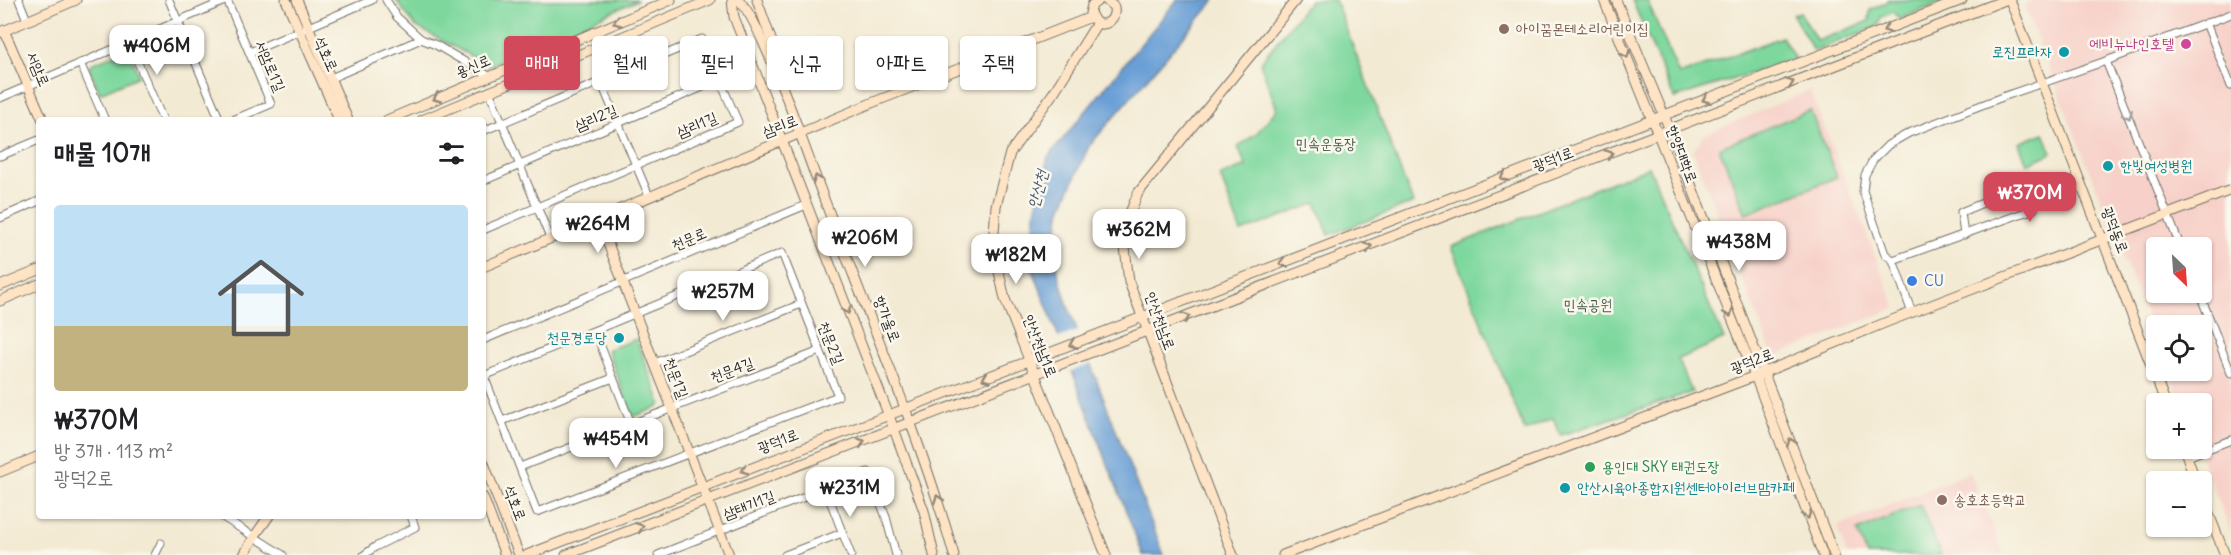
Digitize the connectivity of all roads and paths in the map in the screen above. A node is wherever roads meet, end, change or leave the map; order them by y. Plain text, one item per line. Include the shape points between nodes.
1 (19, 0) edge
2 (76, 0) edge
3 (169, 0) edge
4 (227, 0) edge
5 (286, 0) edge
6 (372, 0) edge
7 (386, 0) edge
8 (671, 0) edge
9 (710, 0) edge
10 (732, 0) edge
11 (738, 0) edge
12 (757, 0) edge
13 (1099, 0) edge
14 (1296, 0) edge
15 (1604, 0) edge
16 (1616, 0) edge
17 (1962, 0) edge
18 (2005, 0) edge
19 (2010, 0) edge
20 (300, 1) edge
21 (1111, 1) edge
22 (2231, 14) edge
23 (1094, 20) junction
24 (27, 21) junction
25 (177, 21) junction
26 (2206, 23) junction
27 (304, 29) junction
28 (2, 31) edge
29 (769, 36) edge
30 (421, 39) junction
31 (129, 42) junction
32 (250, 52) junction
33 (767, 52) edge
34 (2106, 61) junction
35 (80, 63) junction
36 (489, 76) junction
37 (331, 78) junction
38 (2042, 82) junction
39 (29, 86) junction
40 (592, 86) edge
41 (2231, 86) edge
42 (605, 90) edge
43 (695, 90) edge
44 (724, 90) edge
45 (783, 90) edge
46 (489, 91) junction
47 (0, 98) edge
48 (1663, 115) junction
49 (42, 117) edge
50 (104, 117) edge
51 (162, 117) edge
52 (219, 117) edge
53 (240, 117) edge
54 (338, 117) edge
55 (347, 117) edge
56 (394, 117) edge
57 (429, 117) edge
58 (1653, 119) junction
59 (619, 122) junction
60 (502, 123) junction
61 (486, 130) edge
62 (1670, 130) junction
63 (800, 134) junction
64 (1658, 135) junction
65 (36, 141) edge
66 (781, 141) junction
67 (0, 156) edge
68 (636, 165) junction
69 (519, 166) junction
70 (486, 180) edge
71 (2231, 190) edge
72 (649, 196) junction
73 (36, 202) edge
74 (806, 205) junction
75 (537, 207) junction
76 (2168, 214) junction
77 (0, 218) edge
78 (598, 218) junction
79 (486, 229) edge
80 (1964, 235) junction
81 (2177, 237) edge
82 (550, 238) junction
83 (2103, 240) junction
84 (1893, 260) junction
85 (486, 266) edge
86 (36, 271) edge
87 (623, 280) junction
88 (36, 285) edge
89 (0, 286) edge
90 (0, 301) edge
91 (2203, 303) edge
92 (801, 304) junction
93 (1912, 313) junction
94 (636, 314) junction
95 (1142, 317) junction
96 (594, 332) junction
97 (1148, 332) junction
98 (486, 339) edge
99 (820, 351) junction
100 (1030, 361) junction
101 (655, 363) junction
102 (2231, 373) edge
103 (486, 375) edge
104 (1035, 375) junction
105 (1759, 375) junction
106 (613, 378) junction
107 (486, 381) edge
108 (2162, 393) edge
109 (672, 408) junction
110 (906, 409) junction
111 (889, 415) junction
112 (502, 421) junction
113 (910, 423) junction
114 (631, 424) junction
115 (894, 429) junction
116 (2231, 440) edge
117 (2212, 445) edge
118 (689, 453) junction
119 (36, 457) edge
120 (520, 467) junction
121 (486, 469) edge
122 (0, 472) edge
123 (702, 486) junction
124 (826, 490) junction
125 (708, 501) junction
126 (486, 505) edge
127 (225, 519) edge
128 (267, 519) edge
129 (412, 519) edge
130 (2212, 522) edge
131 (719, 531) junction
132 (842, 533) junction
133 (254, 537) junction
134 (161, 543) dead end
135 (155, 555) edge
136 (244, 555) edge
137 (283, 555) edge
138 (364, 555) edge
139 (505, 555) edge
140 (519, 555) edge
141 (527, 555) edge
142 (566, 555) edge
143 (658, 555) edge
144 (729, 555) edge
145 (785, 555) edge
146 (851, 555) edge
147 (896, 555) edge
148 (934, 555) edge
149 (954, 555) edge
150 (1106, 555) edge
151 (1233, 555) edge
152 (1283, 555) edge
153 (1823, 555) edge
154 (1834, 555) edge
155 (2225, 555) edge

1 - 24 street
2 - 24 street
3 - 25 street
4 - 25 street, 서암로1길
4 - 32 street, 서암로1길
5 - 27 street, 석호로
6 - 27 street, 석호로
7 - 30 street via 397,17
8 -> 36 street, 용신로
9 - 46 street, 용신로
10 - 66 street via 734,17
11 - 33 street, 항가울로 via 748,11
12 - 29 street
13 - 23 street via 1092,5
14 - 95 street, 안산천남로 via 1138,193 1123,230 1129,282
15 -> 58 street, 한양대학로
16 - 48 street, 한양대학로
17 -> 48 street, 광덕1로
62 -> 18 street, 광덕1로
19 - 38 street, 광덕동로
20 - 27 street, 석호로
21 - 23 street via 1113,18 1107,24
22 - 26 street
23 - 63 street, 삼리로 via 874,102
23 - 100 street, 안산천남1로 via 1054,92 1010,153 996,206 993,245 1005,299
24 - 28 street
25 - 31 street, 서암로1길
25 - 52 street
26 - 34 street
26 - 41 street
27 - 32 street
27 - 37 street, 석호로
27 - 54 street, 석호로
28 - 39 street, 서암로
30 - 36 street
30 - 37 street, 석호로
31 - 35 street, 서암로1길
31 - 51 street
32 - 53 street, 서암로1길 via 271,104
34 - 38 street
34 -> 76 street
35 - 39 street, 서암로1길
35 - 50 street
36 -> 56 street, 용신로
37 - 55 street, 석호로
38 - 83 street, 광덕동로
38 - 84 street via 1909,133 1873,160 1863,191 1885,254
39 - 47 street, 서암로1길
39 - 49 street, 서암로
40 - 60 street, 삼리1길
42 - 59 street
43 - 59 street, 삼리2길
44 - 68 street, 삼리1길 via 738,122
45 - 63 street, 항가울로
46 - 57 street, 용신로
46 - 60 street
48 - 58 street, 광덕1로
48 - 62 street, 한양대학로
58 - 64 street, 한양대학로
58 -> 95 street, 광덕1로
59 - 68 street
59 - 69 street, 삼리2길
60 - 61 street, 삼리1길
60 - 69 street
62 - 64 street, 광덕1로
62 - 105 street, 한양대학로
63 - 66 street, 삼리로
110 -> 63 street, 항가울로
97 -> 64 street, 광덕1로
64 -> 105 street, 한양대학로
65 - 67 street
66 - 72 street, 삼리로
66 - 74 street
68 - 72 street
68 - 75 street, 삼리1길
69 - 70 street, 삼리2길
69 - 75 street
71 - 76 street, 광덕2로
72 - 78 street, 삼리로
73 - 77 street
74 - 87 street, 천문로
74 -> 111 street
75 - 79 street, 삼리1길
75 - 82 street
76 - 81 street
76 - 83 street, 광덕2로
78 - 82 street, 삼리로
78 - 87 street, 천문1길
80 - 80 street via 2034,209 2026,185 1961,212
80 - 84 street
82 - 85 street, 삼리로
83 - 93 street, 광덕2로
83 - 108 street, 광덕동로
84 - 93 street
86 - 89 street
87 - 94 street, 천문1길
87 - 98 street, 천문로
88 - 90 street
91 - 102 street
92 - 94 street, 천문2길 via 782,253
92 - 99 street, 천문2길
92 - 101 street
93 - 105 street, 광덕2로
94 - 96 street, 천문2길
94 - 101 street, 천문1길
95 - 97 street, 안산천남로
95 -> 100 street, 광덕1로
96 - 103 street, 천문2길
96 - 106 street
97 - 104 street, 광덕1로
97 - 151 street, 안산천남로
99 - 109 street, 천문4길
99 - 118 street, 천문2길 via 838,396
100 - 104 street, 안산천남1로
100 -> 110 street, 광덕1로
101 - 109 street, 천문1길
104 - 113 street, 광덕1로
104 - 150 street, 안산천남1로
105 - 152 street, 광덕2로
105 -> 153 street, 한양대학로
154 -> 105 street, 한양대학로
106 - 112 street
106 - 114 street
107 - 112 street, 천문2길
109 - 114 street, 천문4길
109 - 118 street, 천문1길
110 - 111 street, 광덕1로
110 - 113 street, 항가울로
111 - 115 street
111 -> 123 street, 광덕1로
112 - 120 street, 천문2길
113 - 115 street, 광덕1로
149 -> 113 street, 항가울로
114 - 120 street, 천문4길
125 -> 115 street, 광덕1로
115 - 148 street via 924,511
116 - 117 street
118 - 120 street, 천문2길 via 537,512
118 - 123 street, 천문1길
119 - 122 street
121 - 140 street, 석호로
123 - 125 street, 천문1길
123 - 141 street, 광덕1로
124 - 131 street, 삼태기1길
124 - 132 street
124 - 147 street, 삼태기1길 via 868,472
125 - 131 street, 천문1길
142 -> 125 street, 광덕1로
126 - 139 street, 석호로
127 - 133 street
128 - 133 street
129 - 138 street via 416,527
130 - 155 street
131 - 143 street, 삼태기1길
131 - 144 street, 천문1길
132 - 145 street
132 - 146 street
133 - 136 street
133 - 137 street
134 - 135 street

